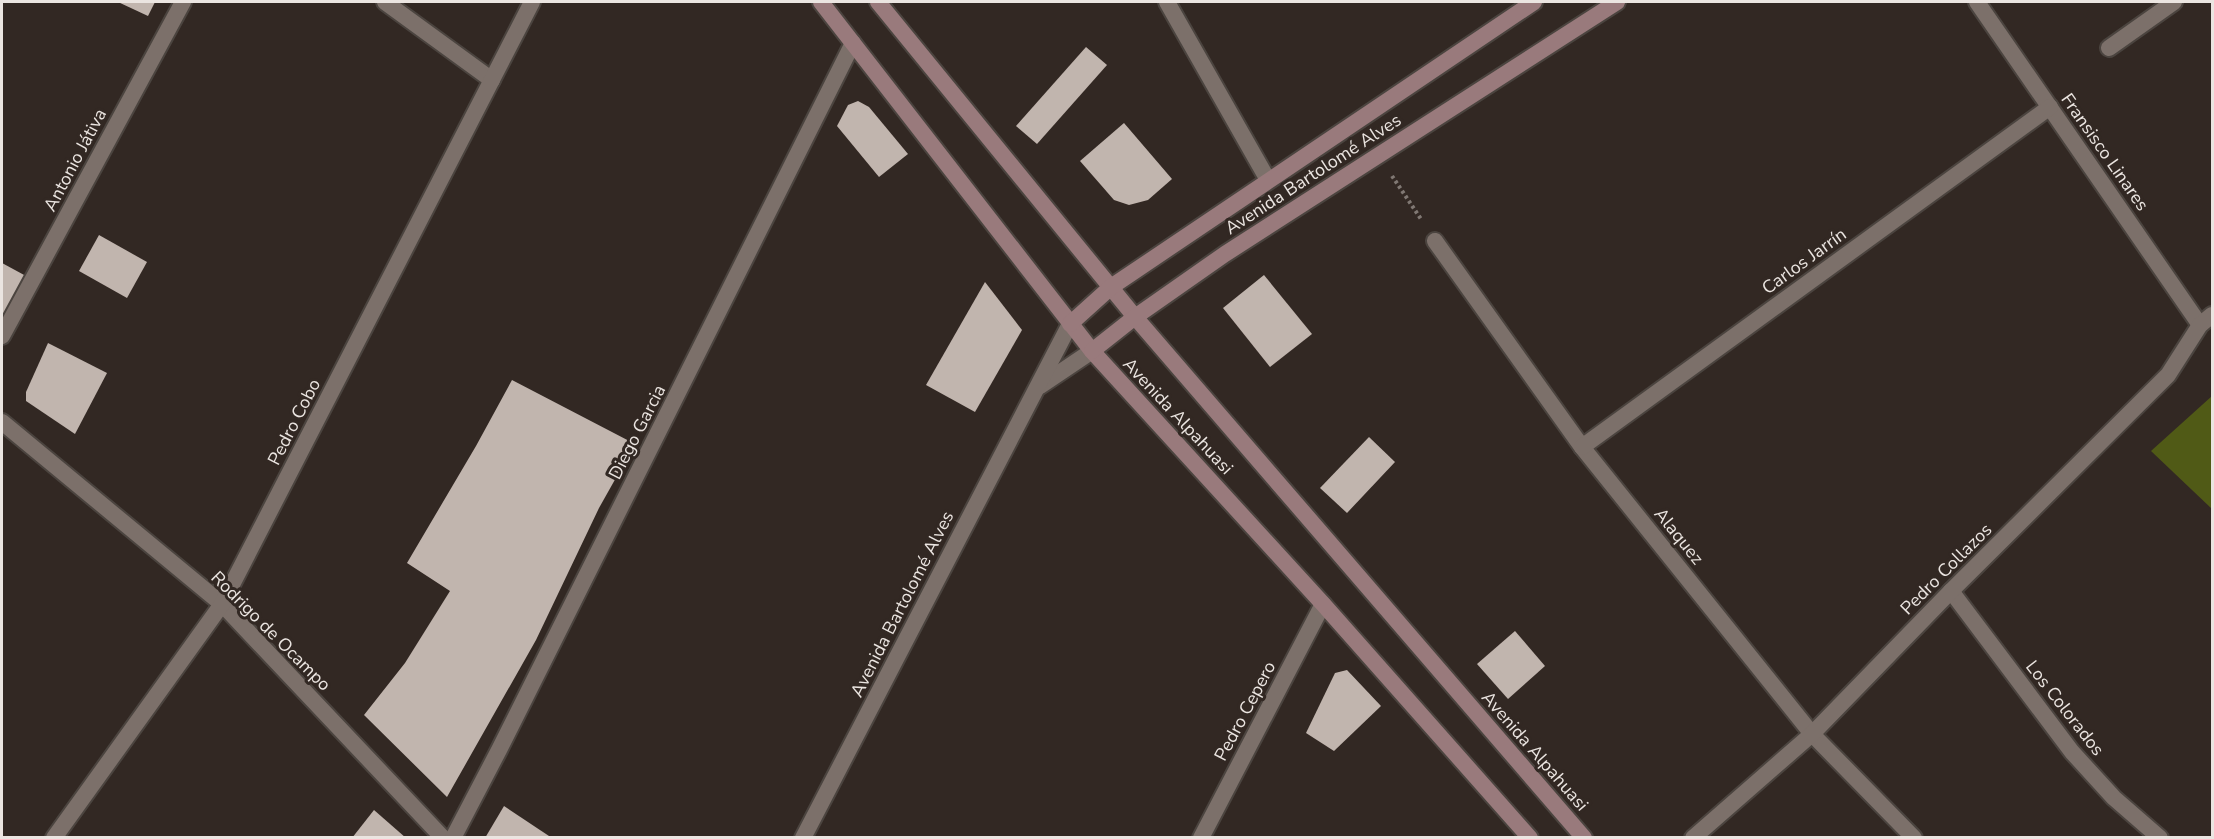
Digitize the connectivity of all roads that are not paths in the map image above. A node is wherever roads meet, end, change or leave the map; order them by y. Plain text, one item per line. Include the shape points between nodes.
1 (183, 2) edge
2 (385, 2) edge
3 (532, 2) edge
4 (821, 2) edge
5 (878, 2) edge
6 (1167, 2) edge
7 (1534, 2) edge
8 (1617, 2) edge
9 (1977, 2) edge
10 (2174, 2) edge
11 (854, 43) junction
12 (2109, 48) dead end
13 (492, 80) junction
14 (2050, 107) junction
15 (1268, 180) junction
16 (1435, 241) road end
17 (1111, 287) junction
18 (1135, 317) junction
19 (2206, 320) edge
20 (1070, 324) junction
21 (2, 336) edge
22 (1092, 351) junction
23 (1036, 388) junction
24 (2, 422) edge
25 (1582, 447) junction
26 (1951, 591) junction
27 (1323, 603) junction
28 (222, 604) junction
29 (1812, 734) junction
30 (54, 837) edge
31 (443, 837) edge
32 (453, 837) edge
33 (803, 837) edge
34 (1201, 837) edge
35 (1530, 837) edge
36 (1584, 837) edge
37 (1693, 837) edge
38 (1914, 837) edge
39 (2160, 837) edge

1 - 21 street, Antonio Játiva
2 - 13 street
3 - 13 street, Pedro Cobo
4 - 11 main road, Avenida Alpahuasi
5 - 17 main road, Avenida Alpahuasi
6 - 15 street
7 - 15 main road, Avenida Bartolomé Alves
8 - 18 main road, Avenida Bartolomé Alves via 1225,254
9 - 14 street, Fransisco Linares
10 - 12 street
11 - 20 main road, Avenida Alpahuasi
11 - 32 street, Diego Garcia
13 - 28 street, Pedro Cobo
14 - 19 street, Fransisco Linares
14 - 25 street, Carlos Jarrín
15 - 17 main road, Avenida Bartolomé Alves
16 - 25 street, Alaquez
17 - 18 main road, Avenida Alpahuasi
17 - 20 main road, Avenida Bartolomé Alves
18 - 22 main road, Avenida Bartolomé Alves
18 - 36 main road, Avenida Alpahuasi
19 - 26 street, Pedro Collazos via 2168,375
20 - 22 main road, Avenida Alpahuasi
20 - 23 street, Avenida Bartolomé Alves
22 - 23 street, Avenida Bartolomé Alves
22 - 27 main road, Avenida Alpahuasi
23 - 33 street, Avenida Bartolomé Alves
24 - 28 street, Rodrigo de Ocampo
25 - 29 street, Alaquez
26 - 29 street, Pedro Collazos
26 - 39 street, Los Colorados via 2072,752 2114,798
27 - 34 street, Pedro Cepero
27 - 35 main road, Avenida Alpahuasi
28 - 30 street, Pedro Cobo
28 - 31 street, Rodrigo de Ocampo
29 - 37 street, Pedro Collazos
29 - 38 street, Alaquez

